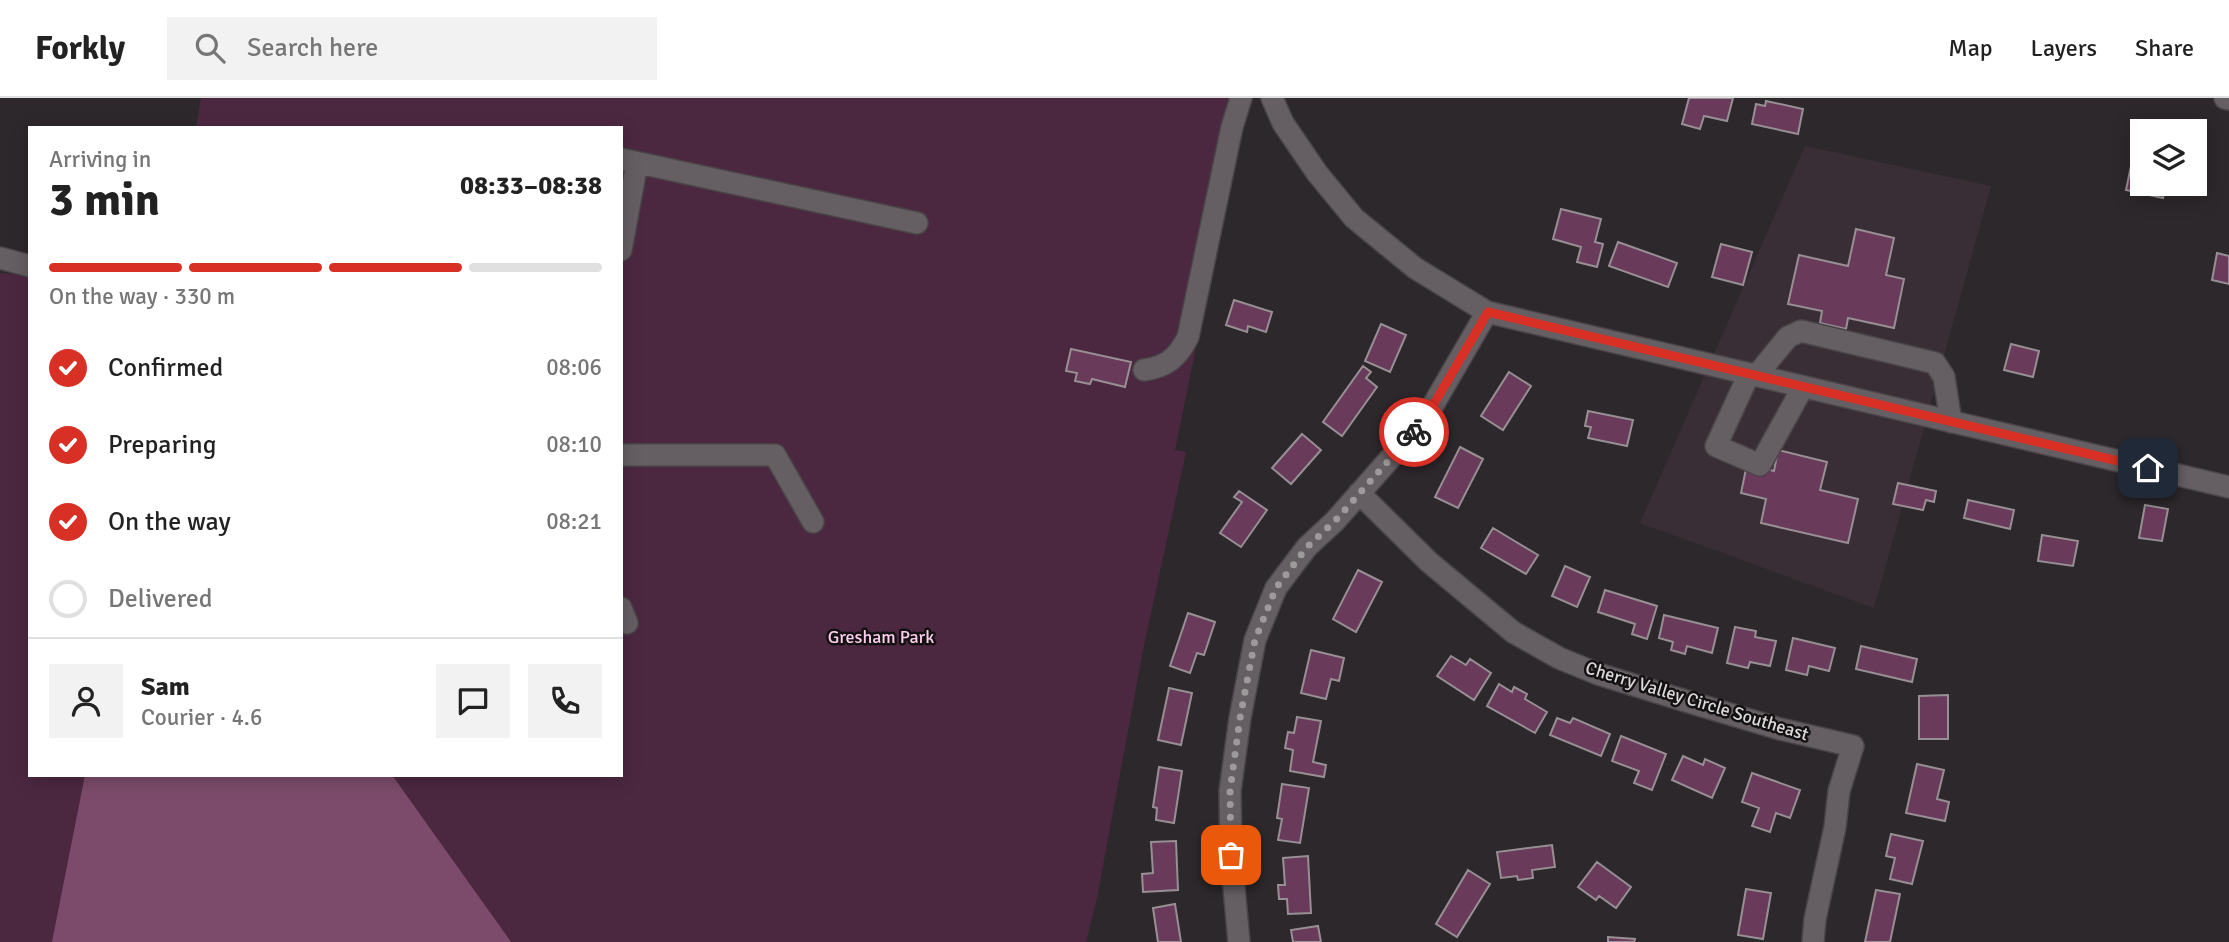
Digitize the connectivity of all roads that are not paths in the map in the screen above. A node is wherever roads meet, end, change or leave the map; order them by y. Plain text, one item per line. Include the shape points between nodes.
1 (1241, 98) edge
2 (1272, 98) edge
3 (629, 161) edge
4 (917, 223) dead end
5 (623, 228) edge
6 (0, 258) edge
7 (28, 265) edge
8 (1488, 312) junction
9 (1144, 370) dead end
10 (1753, 375) junction
11 (1803, 387) junction
12 (1951, 422) junction
13 (623, 455) edge
14 (2229, 487) edge
15 (1359, 493) junction
16 (813, 522) dead end
17 (1239, 942) edge
18 (1813, 942) edge

1 - 9 street via 1188,337 1170,363
2 - 8 street via 1283,124 1354,218 1415,268
3 - 4 street
3 - 5 street
6 - 7 street
8 - 10 street
8 - 15 street via 1425,419
10 - 11 street
10 - 11 street via 1716,446 1760,464
10 - 12 street via 1788,337 1801,331 1935,363 1944,377
11 - 12 street
12 - 14 street
13 - 16 street via 775,455
15 - 17 street via 1307,547 1276,588 1255,640 1230,791
15 - 18 street, Cherry Valley Circle Southeast via 1429,562 1513,632 1559,658 1689,702 1853,746 1839,791

